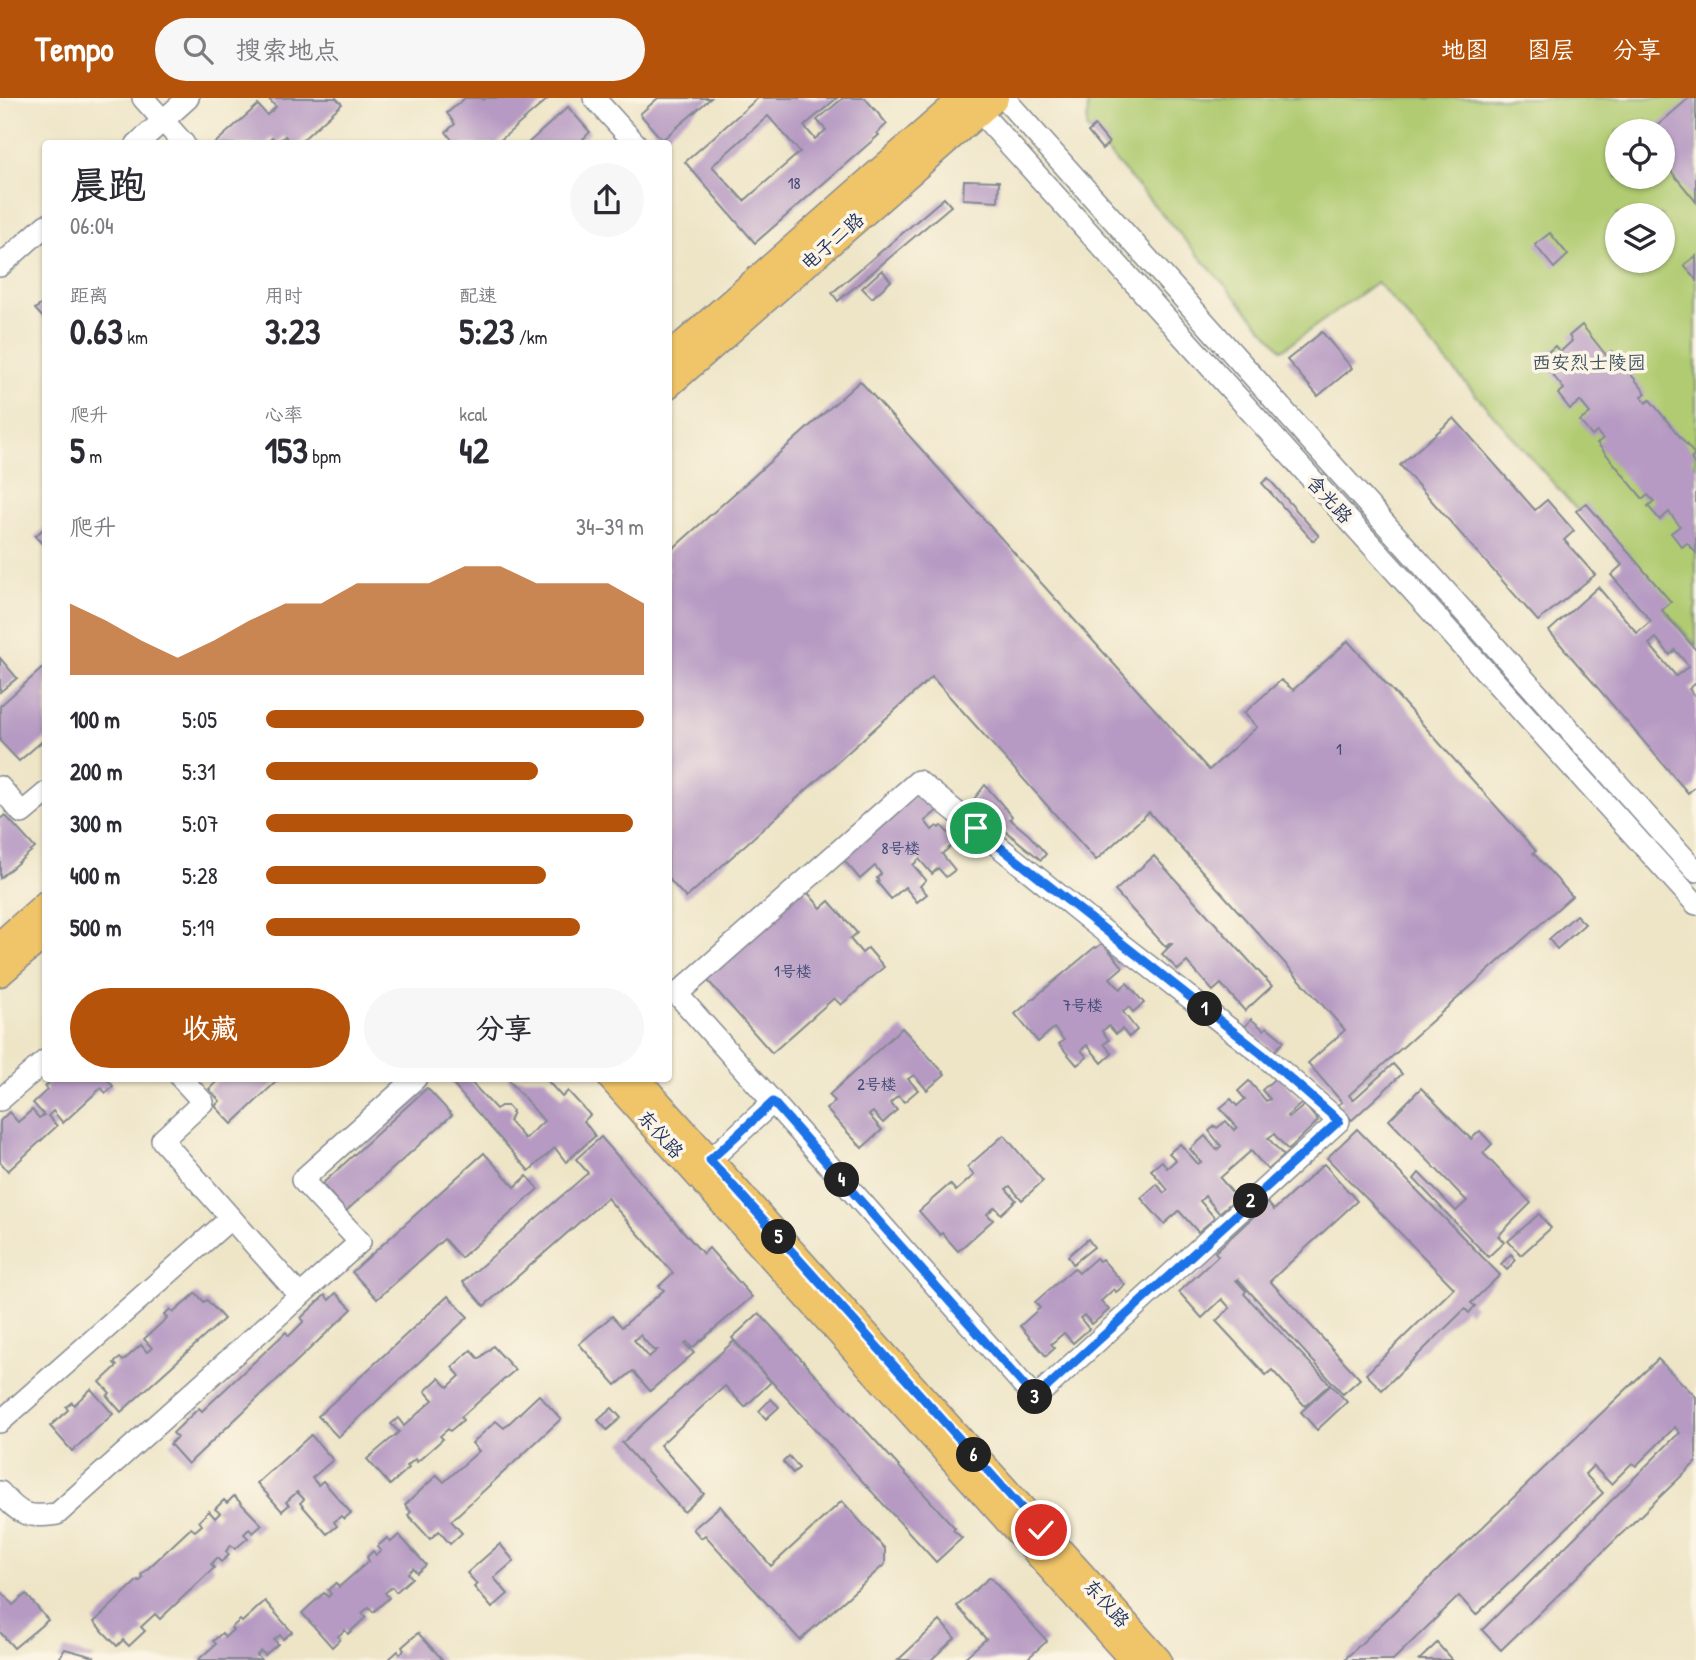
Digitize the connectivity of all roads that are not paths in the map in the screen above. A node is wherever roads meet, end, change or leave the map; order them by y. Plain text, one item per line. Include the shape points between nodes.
1 (143, 98) edge
2 (188, 98) edge
3 (594, 98) edge
4 (1004, 98) edge
5 (971, 101) edge
6 (163, 120) junction
7 (141, 140) edge
8 (180, 140) edge
9 (632, 140) edge
10 (42, 229) edge
11 (0, 266) edge
12 (672, 355) edge
13 (672, 381) edge
14 (0, 787) edge
15 (42, 796) edge
16 (1696, 871) edge
17 (1696, 904) edge
18 (42, 907) edge
19 (42, 936) edge
20 (0, 944) edge
21 (0, 973) edge
22 (42, 1063) edge
23 (185, 1082) edge
24 (412, 1082) edge
25 (615, 1082) edge
26 (640, 1082) edge
27 (0, 1100) edge
28 (773, 1102) junction
29 (710, 1160) junction
30 (231, 1218) junction
31 (300, 1296) junction
32 (0, 1422) edge
33 (0, 1492) edge
34 (1133, 1660) edge
35 (1158, 1660) edge

1 - 6 street
2 - 6 street
3 - 9 street
4 - 16 street, 含光路
5 - 12 main road, 电子二路
5 - 13 main road, 电子二路
5 - 17 street, 含光路
6 - 7 street
6 - 8 street
10 - 11 street
14 - 15 street via 22,813
18 - 20 main road
19 - 21 main road
22 - 27 street
23 - 30 street via 203,1102 162,1140
24 - 31 street via 302,1180 360,1242
25 - 34 main road, 东仪路
26 - 29 main road, 东仪路
28 - 28 street via 677,994 918,782 1262,1054 1339,1121 1035,1398
28 - 29 street
29 - 35 main road, 东仪路
30 - 31 street
30 - 32 street
31 - 33 street via 57,1514 36,1517 16,1510

